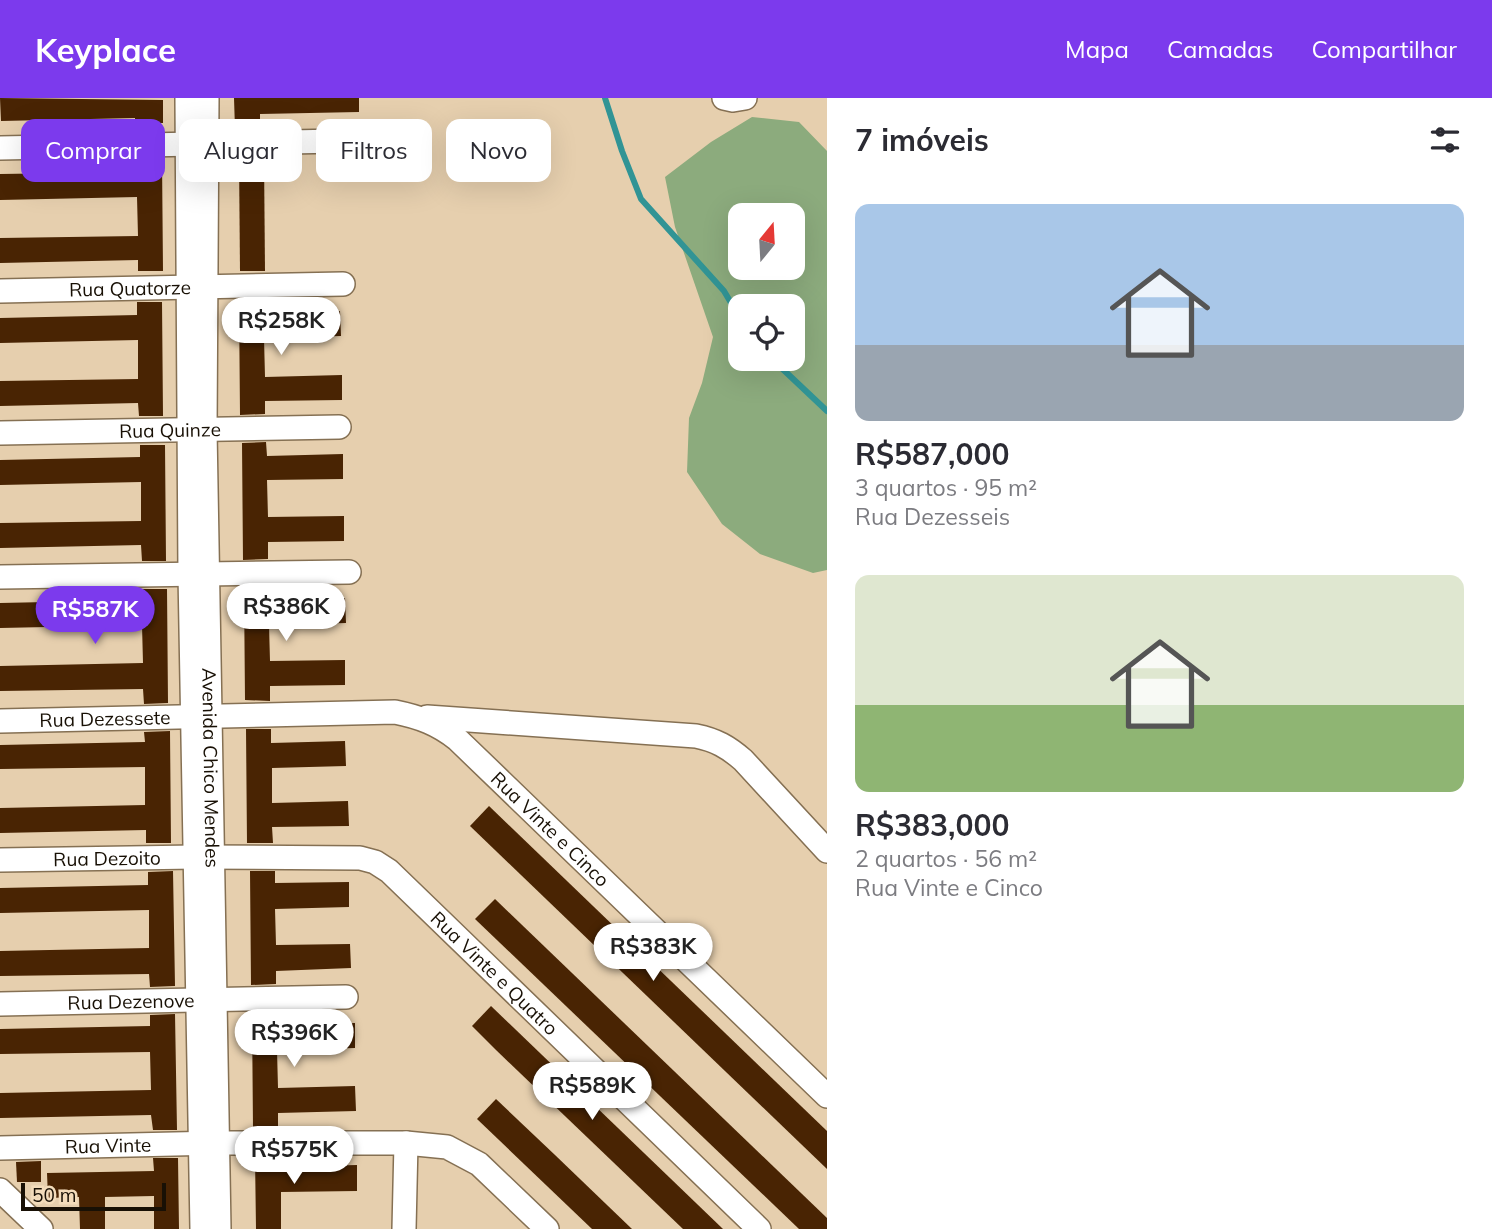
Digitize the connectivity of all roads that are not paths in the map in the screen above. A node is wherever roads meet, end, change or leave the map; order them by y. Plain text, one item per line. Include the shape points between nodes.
1 (187, 98) edge
2 (207, 98) edge
3 (724, 98) edge
4 (745, 98) edge
5 (192, 119) edge
6 (203, 119) edge
7 (179, 144) edge
8 (0, 148) edge
9 (197, 182) edge
10 (343, 284) dead end
11 (196, 287) junction
12 (0, 291) edge
13 (339, 427) dead end
14 (197, 430) junction
15 (0, 433) edge
16 (349, 572) dead end
17 (199, 574) junction
18 (0, 577) edge
19 (417, 717) junction
20 (201, 718) junction
21 (0, 720) edge
22 (827, 852) edge
23 (204, 857) junction
24 (0, 860) edge
25 (346, 998) dead end
26 (206, 1000) junction
27 (0, 1004) edge
28 (827, 1096) edge
29 (209, 1143) junction
30 (406, 1143) junction
31 (0, 1148) edge
32 (0, 1190) edge
33 (41, 1229) edge
34 (202, 1229) edge
35 (219, 1229) edge
36 (404, 1229) edge
37 (547, 1229) edge
38 (760, 1229) edge

1 - 5 street, Avenida Chico Mendes
2 - 6 street, Avenida Chico Mendes
3 - 4 street
7 - 8 street
9 - 11 street, Avenida Chico Mendes
10 - 11 street, Rua Quatorze
11 - 12 street, Rua Quatorze
11 - 14 street, Avenida Chico Mendes
13 - 14 street, Rua Quinze
14 - 15 street, Rua Quinze
14 - 17 street, Avenida Chico Mendes
16 - 17 street
17 - 18 street
17 - 20 street, Avenida Chico Mendes
19 - 20 street, Rua Vinte e Cinco via 396,712
19 - 22 street via 715,740 743,760
19 - 28 street, Rua Vinte e Cinco via 457,739
20 - 21 street, Rua Dezessete
20 - 23 street, Avenida Chico Mendes
23 - 24 street, Rua Dezoito
23 - 26 street, Avenida Chico Mendes
23 - 38 street, Rua Vinte e Quatro via 360,858 389,871
25 - 26 street, Rua Dezenove
26 - 27 street, Rua Dezenove
26 - 29 street, Avenida Chico Mendes
29 - 30 street, Rua Vinte
29 - 31 street, Rua Vinte
29 - 34 street, Avenida Chico Mendes
29 - 35 street, Avenida Chico Mendes
30 - 36 street
30 - 37 street, Rua Vinte via 447,1147 469,1157
32 - 33 street

